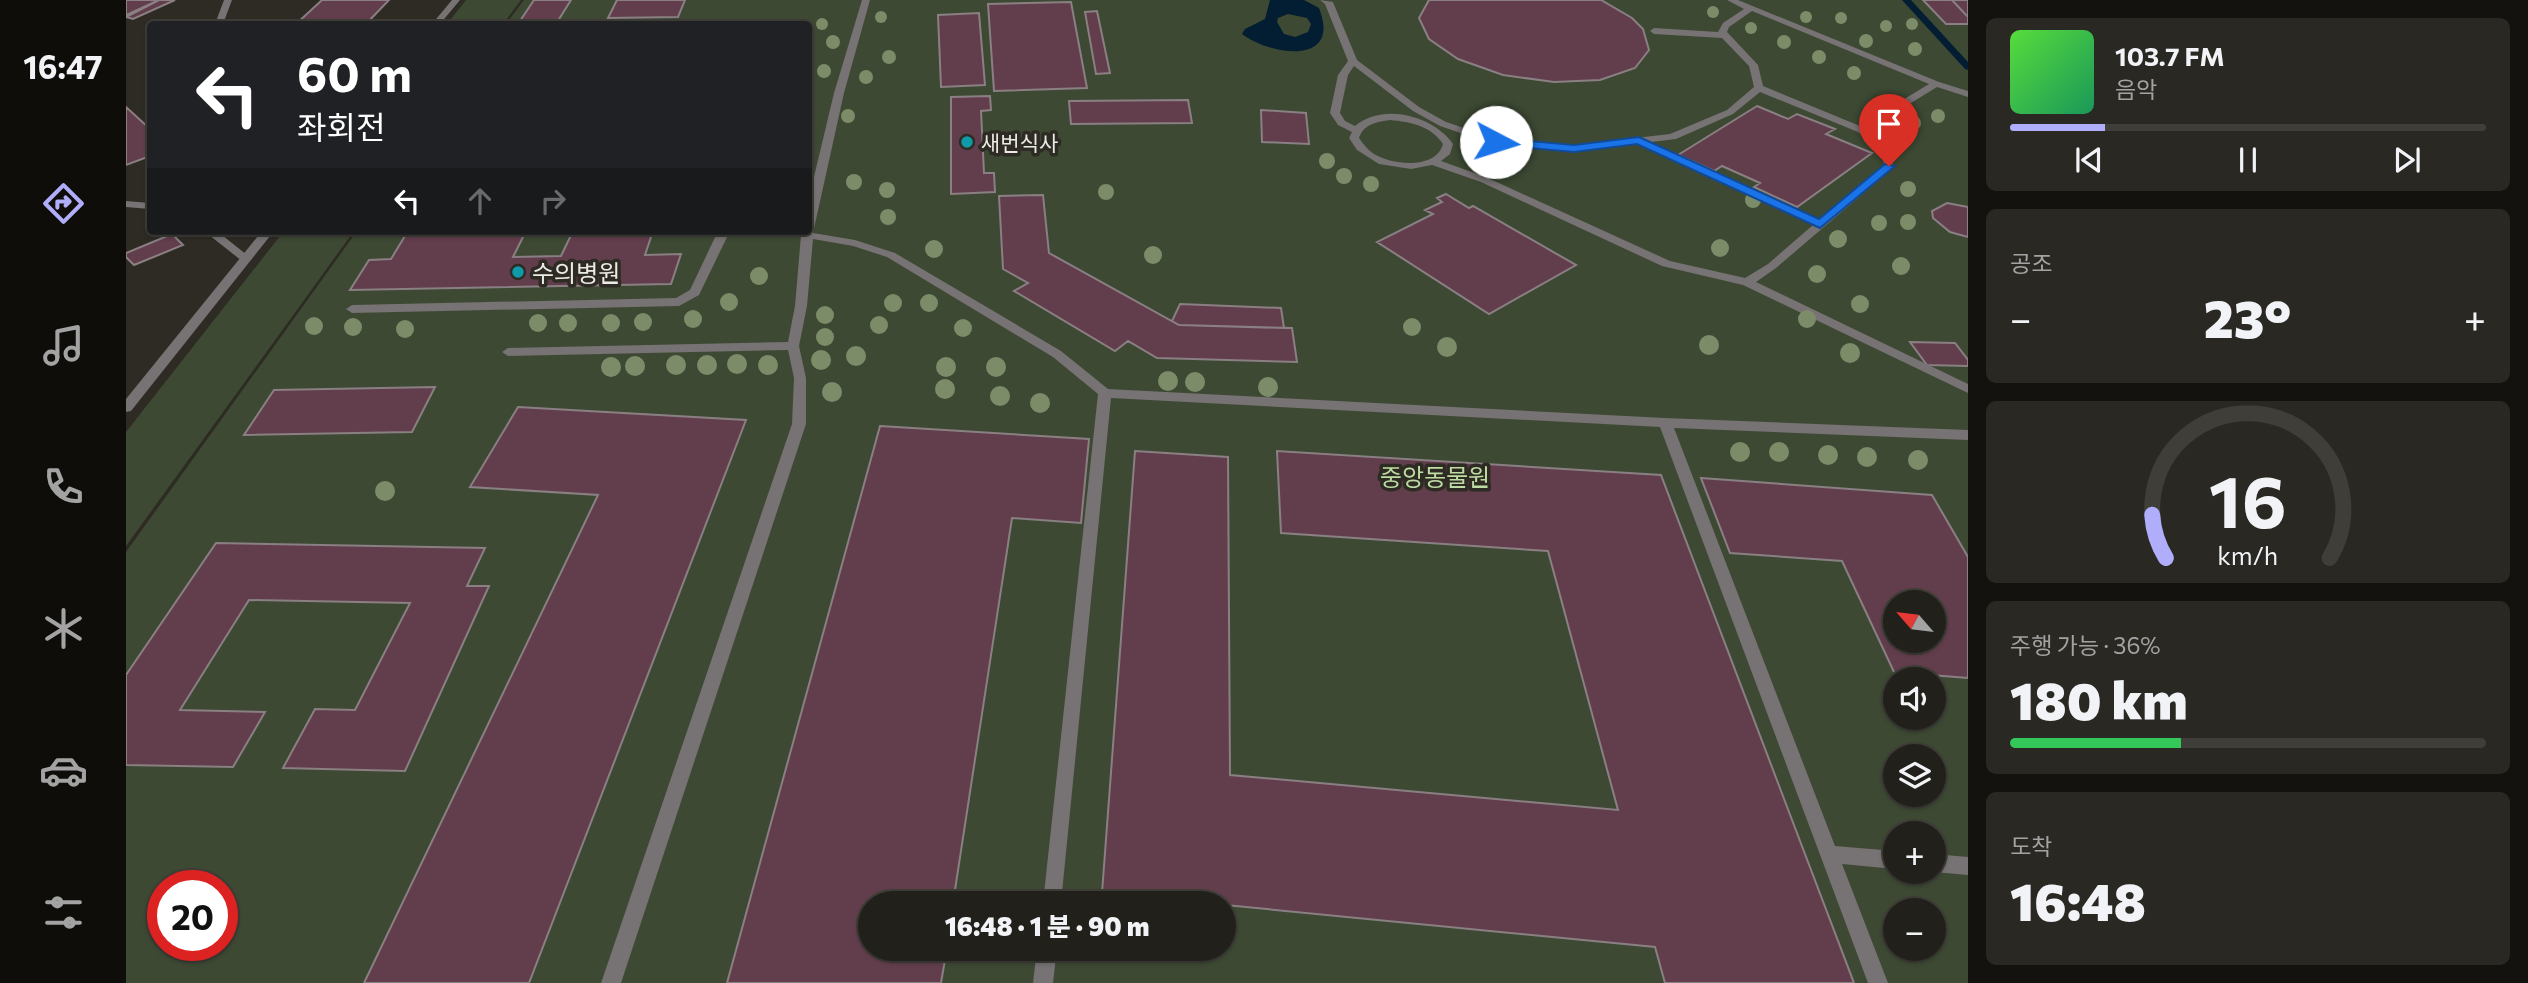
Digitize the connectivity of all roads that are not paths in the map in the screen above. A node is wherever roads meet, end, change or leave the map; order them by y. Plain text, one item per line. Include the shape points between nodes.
1 (228, 0) edge
2 (456, 0) edge
3 (866, 0) edge
4 (1324, 0) edge
5 (1731, 0) edge
6 (1751, 8) junction
7 (220, 21) edge
8 (438, 21) edge
9 (1654, 31) dead end
10 (1723, 35) junction
11 (1353, 61) junction
12 (1936, 84) junction
13 (1759, 88) junction
14 (1964, 93) edge
15 (1439, 126) junction
16 (1356, 130) junction
17 (1861, 130) junction
18 (1639, 141) junction
19 (1496, 142) junction
20 (1433, 162) junction
21 (1485, 180) junction
22 (812, 194) edge
23 (126, 204) edge
24 (147, 206) edge
25 (1820, 224) junction
26 (812, 232) edge
27 (215, 235) edge
28 (265, 235) edge
29 (722, 235) edge
30 (808, 235) edge
31 (246, 259) junction
32 (1747, 282) junction
33 (352, 309) dead end
34 (793, 346) junction
35 (508, 352) dead end
36 (1968, 389) edge
37 (1105, 393) junction
38 (126, 408) edge
39 (1665, 423) junction
40 (1968, 435) edge
41 (1828, 854) junction
42 (1883, 859) edge
43 (1946, 864) edge
44 (1968, 866) edge
45 (1053, 891) edge
46 (1046, 961) edge
47 (611, 983) edge
48 (1043, 983) edge
49 (1878, 983) edge

1 - 7 street
2 - 8 street
3 - 22 street
4 - 11 street via 1329,2
5 - 6 street
6 - 10 street via 1726,24
6 - 12 street
9 - 10 street
10 - 13 street via 1753,65
11 - 15 street
11 - 16 street via 1343,75 1335,113 1340,123
12 - 14 street
12 - 17 street
13 - 17 street
13 - 18 street via 1718,117 1672,137
15 - 16 street via 1390,117
15 - 19 street
15 - 20 street via 1448,144 1446,152
16 - 20 street via 1358,146 1380,160 1412,166
17 - 25 street via 1887,152 1889,166
18 - 19 street via 1574,148
18 - 25 street
19 - 21 street via 1486,160
20 - 21 street
21 - 32 street via 1666,264
23 - 24 street
25 - 32 street
26 - 37 street via 891,255 1057,354
27 - 31 street
28 - 31 street
29 - 33 street via 695,292 679,302
30 - 34 street
31 - 38 street
32 - 36 street
34 - 35 street
34 - 47 street via 800,378 799,424
37 - 39 street
37 - 45 street
39 - 40 street
39 - 41 street
41 - 42 street
41 - 49 street
43 - 44 street
46 - 48 street

